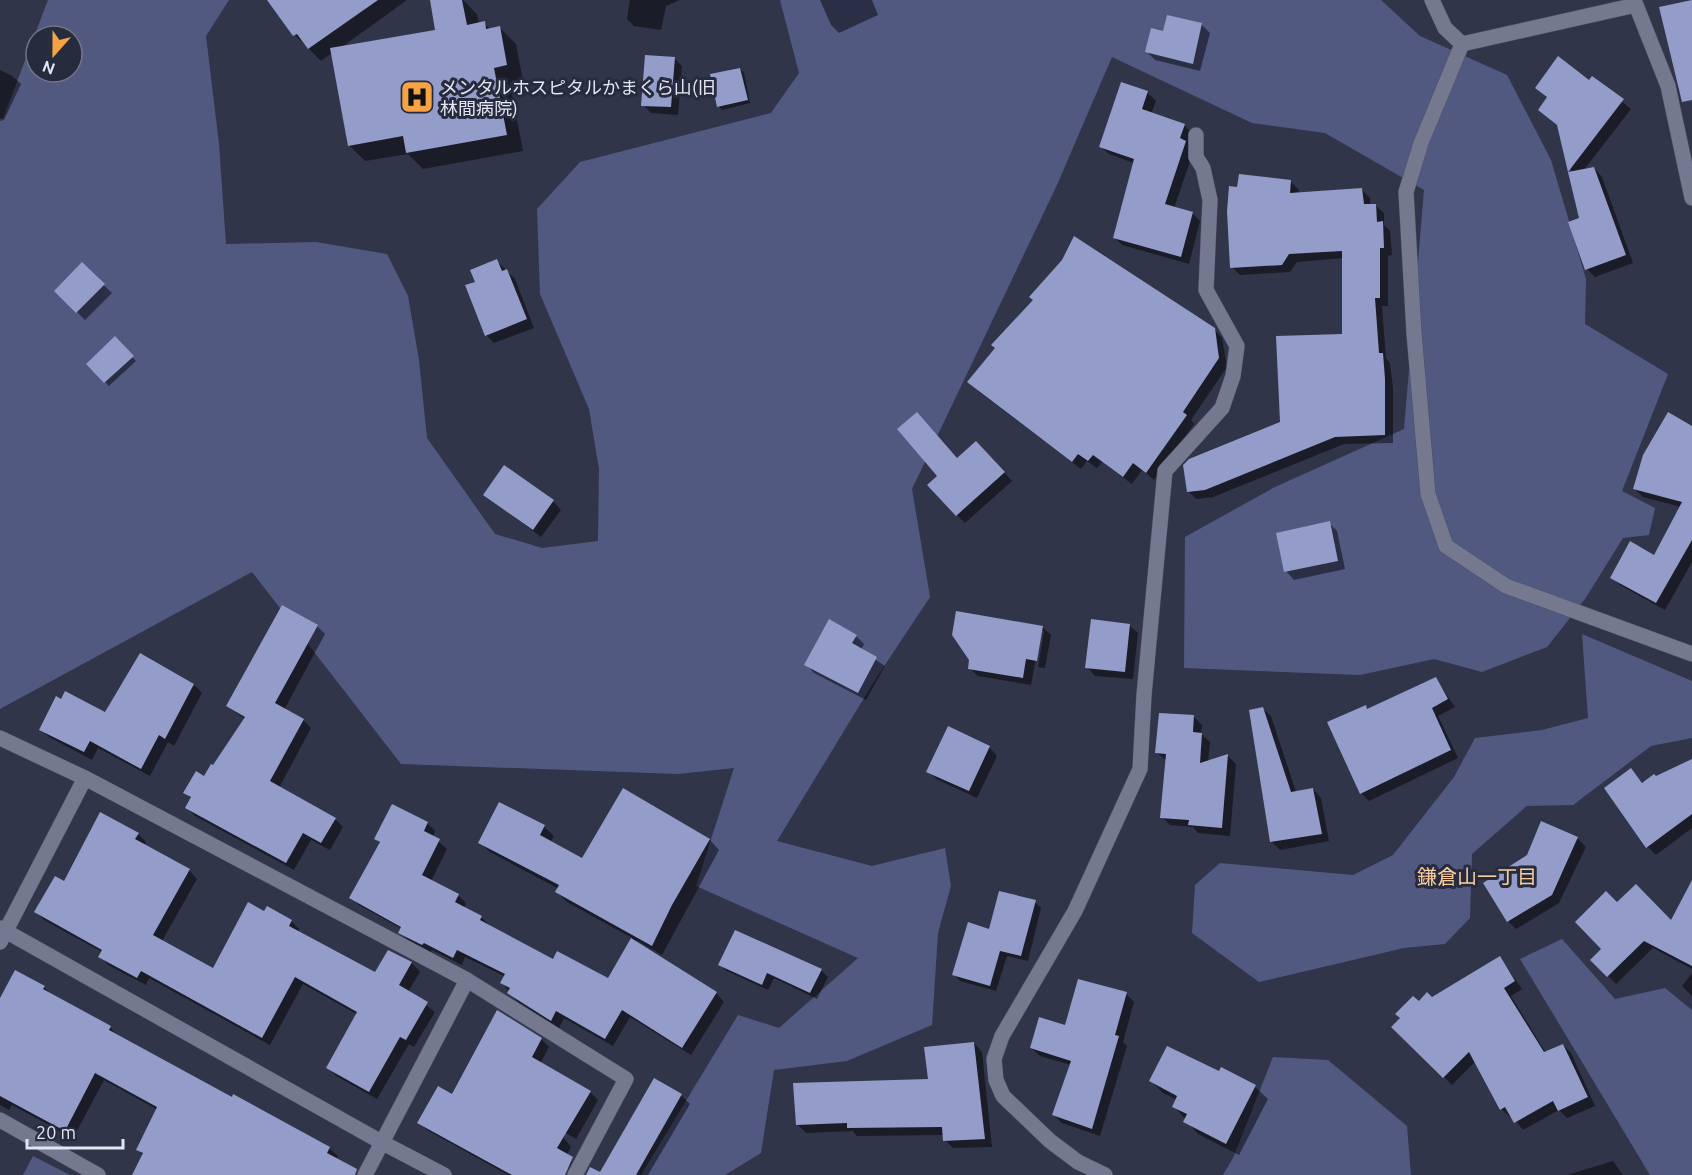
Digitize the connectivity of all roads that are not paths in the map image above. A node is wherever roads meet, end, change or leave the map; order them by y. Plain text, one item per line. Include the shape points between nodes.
1 (1432, 0) edge
2 (1462, 44) junction
3 (1196, 135) dead end
4 (1692, 198) edge
5 (1692, 654) edge
6 (0, 738) edge
7 (85, 777) junction
8 (2, 933) edge
9 (467, 980) junction
10 (0, 1120) edge
11 (383, 1143) junction
12 (98, 1175) edge
13 (364, 1175) edge
14 (444, 1175) edge
15 (575, 1175) edge
16 (1106, 1175) edge

1 - 2 street via 1445,28
2 - 4 street via 1636,4 1668,86
2 - 5 street via 1421,143 1406,192 1428,494 1446,546 1506,586
3 - 16 street via 1196,157 1203,168 1210,200 1206,290 1237,346 1233,376 1222,408 1165,471 1140,769 1075,911 1002,1036 994,1059 996,1080 1004,1096 1069,1155
6 - 7 street
7 - 8 street
7 - 9 street
8 - 11 street
9 - 11 street
9 - 15 street via 626,1079
10 - 12 street
11 - 13 street
11 - 14 street

